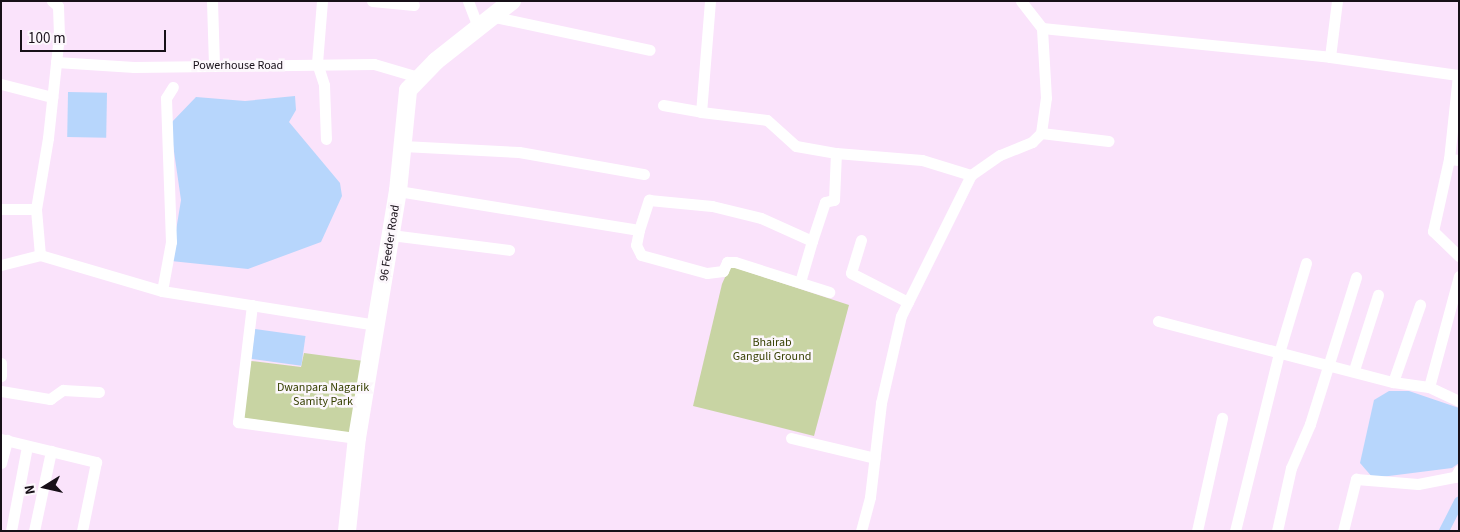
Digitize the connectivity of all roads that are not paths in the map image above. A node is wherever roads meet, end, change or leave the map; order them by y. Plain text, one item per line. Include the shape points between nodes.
1 (52, 1) edge
2 (212, 1) edge
3 (322, 1) edge
4 (372, 1) edge
5 (468, 1) edge
6 (512, 1) edge
7 (710, 1) edge
8 (1021, 1) edge
9 (1036, 1) edge
10 (1337, 1) edge
11 (414, 5) dead end
12 (1034, 16) junction
13 (495, 17) junction
14 (1042, 28) junction
15 (479, 29) junction
16 (650, 50) dead end
17 (1330, 58) junction
18 (56, 62) junction
19 (317, 63) junction
20 (214, 66) junction
21 (418, 77) junction
22 (1, 84) edge
23 (173, 87) dead end
24 (52, 96) junction
25 (663, 105) dead end
26 (700, 112) junction
27 (1041, 133) junction
28 (326, 139) dead end
29 (1109, 141) dead end
30 (403, 146) junction
31 (836, 153) junction
32 (1454, 159) edge
33 (644, 174) dead end
34 (971, 174) junction
35 (398, 192) junction
36 (1, 209) edge
37 (36, 209) junction
38 (639, 230) junction
39 (391, 235) junction
40 (860, 240) dead end
41 (812, 241) junction
42 (509, 250) dead end
43 (40, 255) junction
44 (1459, 256) edge
45 (1306, 263) dead end
46 (1, 266) edge
47 (1459, 276) edge
48 (1356, 277) dead end
49 (800, 282) junction
50 (162, 291) junction
51 (829, 292) dead end
52 (1378, 295) dead end
53 (908, 302) junction
54 (252, 305) junction
55 (1420, 305) dead end
56 (1158, 321) dead end
57 (376, 325) junction
58 (1279, 352) junction
59 (1, 363) edge
60 (1329, 363) junction
61 (1354, 370) junction
62 (1, 376) edge
63 (1393, 382) junction
64 (1429, 387) junction
65 (1, 390) edge
66 (99, 392) dead end
67 (1459, 401) edge
68 (1222, 418) dead end
69 (357, 438) junction
70 (791, 438) dead end
71 (4, 440) edge
72 (27, 446) junction
73 (50, 451) junction
74 (875, 458) junction
75 (1, 463) edge
76 (1459, 470) edge
77 (11, 531) edge
78 (34, 531) edge
79 (82, 531) edge
80 (347, 531) edge
81 (862, 531) edge
82 (1197, 531) edge
83 (1236, 531) edge
84 (1277, 531) edge
85 (1342, 531) edge

1 - 18 street via 58,6
2 - 20 street
3 - 19 street
4 - 11 street
5 - 15 street
6 - 13 main road, 96 Feeder Road
7 - 26 street
8 - 12 street
9 - 12 street
10 - 17 street
12 - 14 street
13 - 15 main road, 96 Feeder Road
13 - 16 street
14 - 17 street
14 - 27 street via 1046,98
15 - 21 main road, 96 Feeder Road
17 - 32 street via 1458,75
18 - 20 street, Powerhouse Road
18 - 24 street
19 - 20 street, Powerhouse Road
19 - 21 street, Powerhouse Road via 374,64
19 - 28 street via 324,85
21 - 30 main road, 96 Feeder Road via 408,90
22 - 24 street
23 - 50 street via 166,98 171,242
24 - 37 street
25 - 26 street
26 - 31 street via 767,120 796,146
27 - 29 street
27 - 34 street via 1032,142 1000,155
30 - 33 street via 519,152
30 - 35 main road, 96 Feeder Road
31 - 34 street via 922,160
31 - 41 street via 834,200 825,202
32 - 44 street via 1433,231
34 - 53 street
35 - 38 street
35 - 39 main road, 96 Feeder Road
36 - 37 street
37 - 43 street
38 - 41 street via 649,200 659,199 712,206 761,218
38 - 49 street via 636,245 641,255 707,273 723,271 727,262 735,262
39 - 42 street
39 - 57 main road, 96 Feeder Road
40 - 53 street via 851,273
41 - 49 street
43 - 46 street
43 - 50 street
45 - 58 street
47 - 64 street
48 - 60 street
49 - 51 street
50 - 54 street
52 - 61 street
53 - 74 street via 901,316 881,404
54 - 57 street
54 - 69 street via 238,422
55 - 63 street
56 - 58 street
57 - 69 main road, 96 Feeder Road
58 - 60 street
58 - 83 street
59 - 62 street
60 - 61 street
60 - 84 street via 1310,424 1291,468
61 - 63 street
63 - 64 street
64 - 67 street
65 - 66 street via 50,399 63,390
68 - 82 street
69 - 80 main road, 96 Feeder Road
70 - 74 street
71 - 72 street
71 - 75 street
72 - 73 street
72 - 77 street
73 - 78 street
73 - 79 street via 96,462
74 - 81 street
76 - 85 street via 1455,477 1418,484 1356,479

